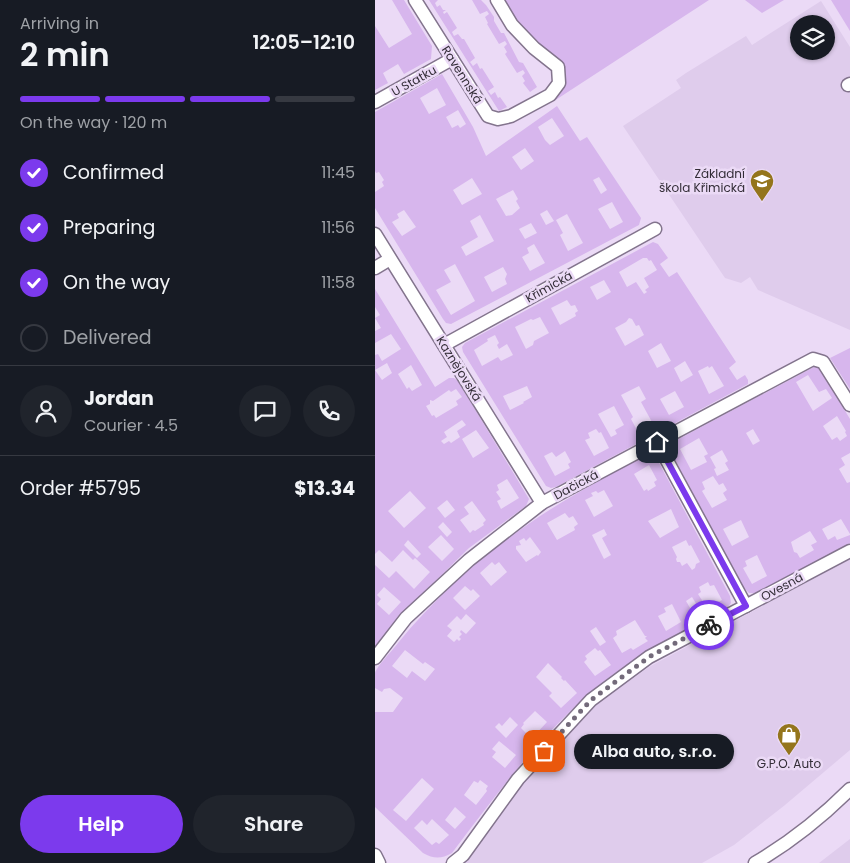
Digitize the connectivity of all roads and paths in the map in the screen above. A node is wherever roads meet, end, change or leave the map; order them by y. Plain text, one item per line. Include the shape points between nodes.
1 (415, 0) edge
2 (497, 0) edge
3 (452, 58) junction
4 (375, 102) edge
5 (655, 228) dead end
6 (375, 234) edge
7 (390, 259) junction
8 (375, 268) edge
9 (443, 345) junction
10 (850, 405) edge
11 (657, 442) junction
12 (542, 503) junction
13 (850, 551) edge
14 (746, 606) junction
15 (375, 658) edge
16 (850, 789) edge
17 (375, 855) edge
18 (379, 863) edge
19 (453, 863) edge
20 (755, 863) edge

1 - 3 street, Ravennská
2 - 3 street, Ravennská via 512,25 558,67 559,83 549,95 511,116 498,119 488,116
3 - 4 street, U Statku
5 - 9 street, Křimická
6 - 7 street, Kaznějovská
7 - 8 street
7 - 9 street, Kaznějovská
9 - 12 street, Kaznějovská
10 - 11 street, Dačická via 823,362 813,359
11 - 12 street, Dačická
11 - 14 street
12 - 15 street, Dačická via 469,560 406,618
13 - 14 street, Ovesná
14 - 19 street, Ovesná via 649,657 591,700 518,779 463,855
16 - 20 street via 811,825
17 - 18 street

